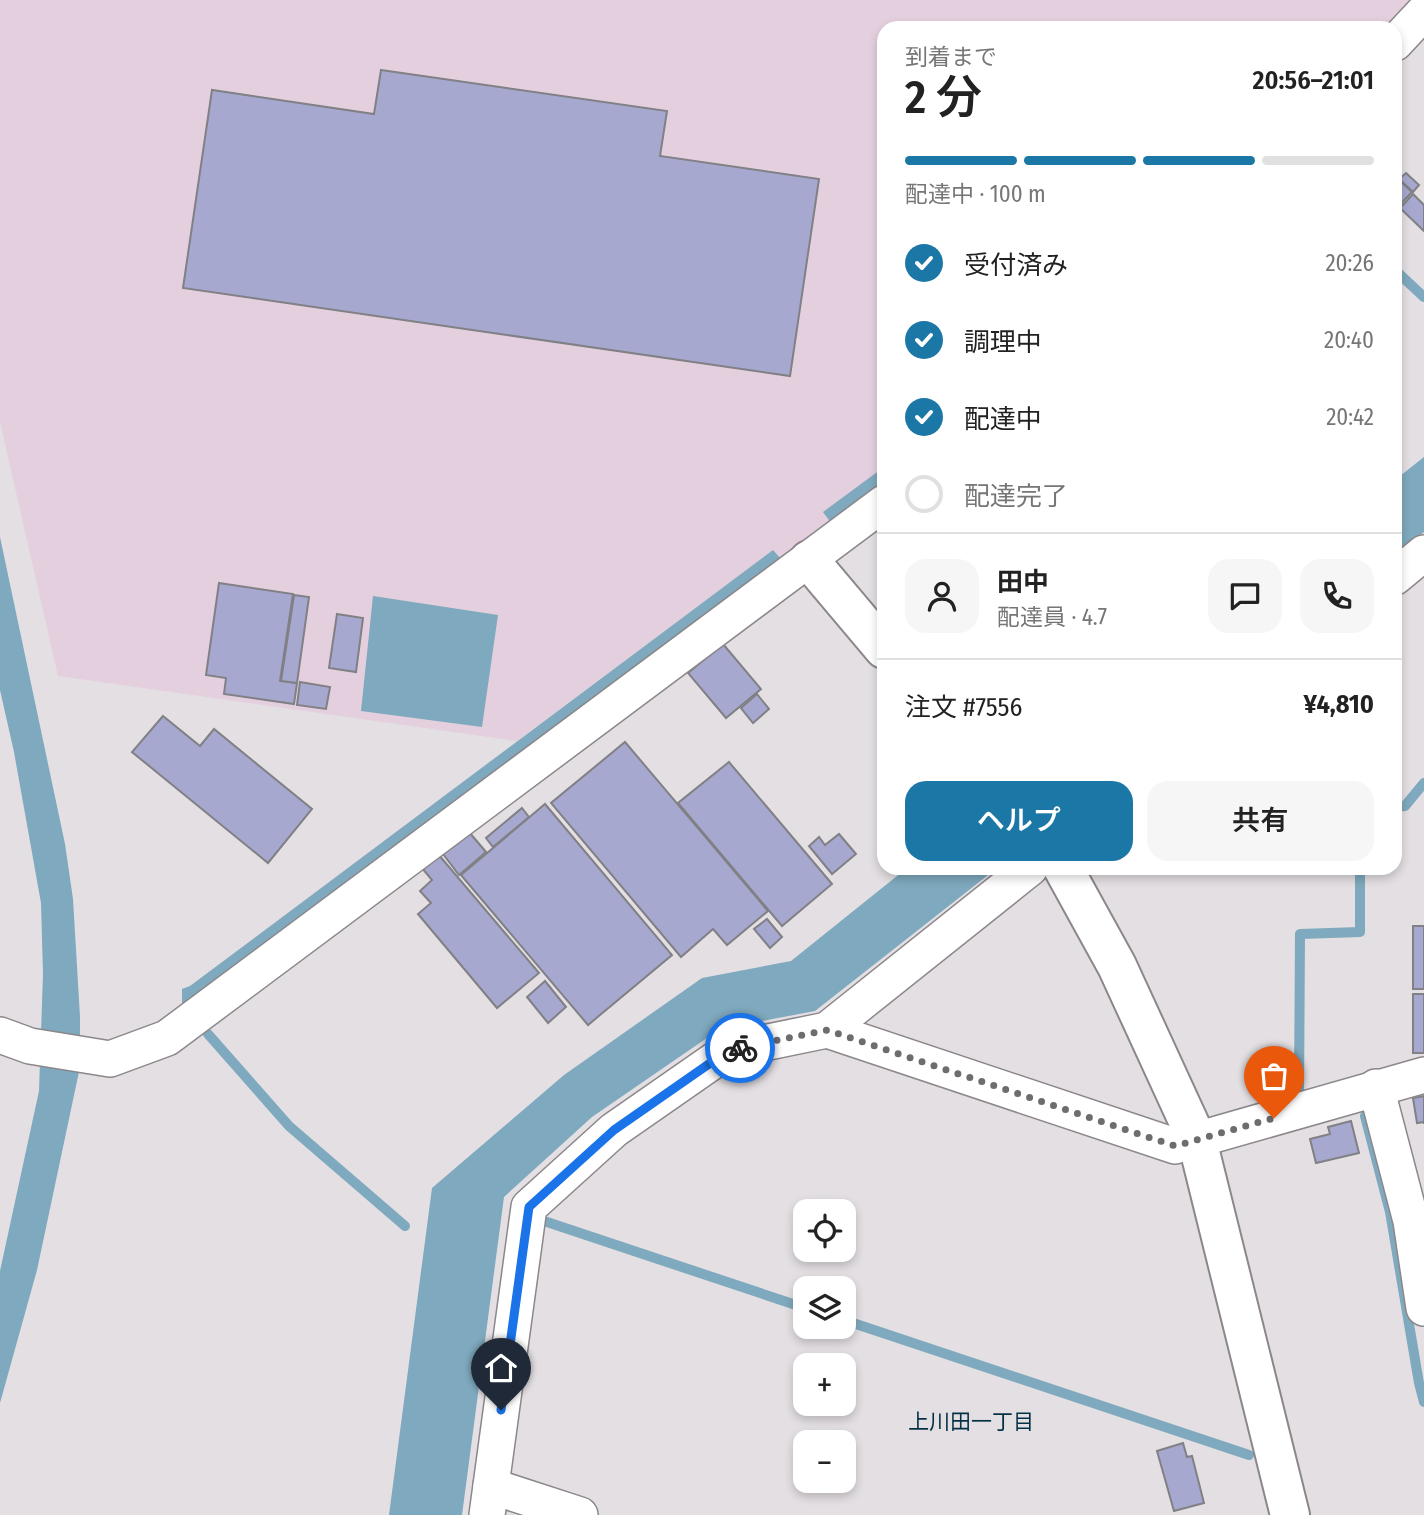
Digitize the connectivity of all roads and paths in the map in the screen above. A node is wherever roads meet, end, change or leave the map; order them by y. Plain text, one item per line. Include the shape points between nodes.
1 (1424, 12) edge
2 (1402, 36) edge
3 (877, 508) edge
4 (1424, 553) edge
5 (809, 560) junction
6 (1402, 571) edge
7 (877, 641) edge
8 (1021, 875) edge
9 (1067, 875) edge
10 (827, 1030) junction
11 (15, 1040) edge
12 (1424, 1075) edge
13 (1376, 1087) junction
14 (1197, 1140) junction
15 (1424, 1308) edge
16 (489, 1500) edge
17 (580, 1515) edge
18 (1290, 1515) edge

1 - 2 street
3 - 5 street
4 - 6 street
5 - 7 street
5 - 11 street via 167,1038 110,1059
8 - 10 street
9 - 14 street via 1117,966
10 - 14 street via 1175,1146
10 - 16 street via 729,1050 614,1130 529,1207
12 - 13 street
13 - 14 street
13 - 15 street via 1411,1221
14 - 18 street
16 - 17 street

